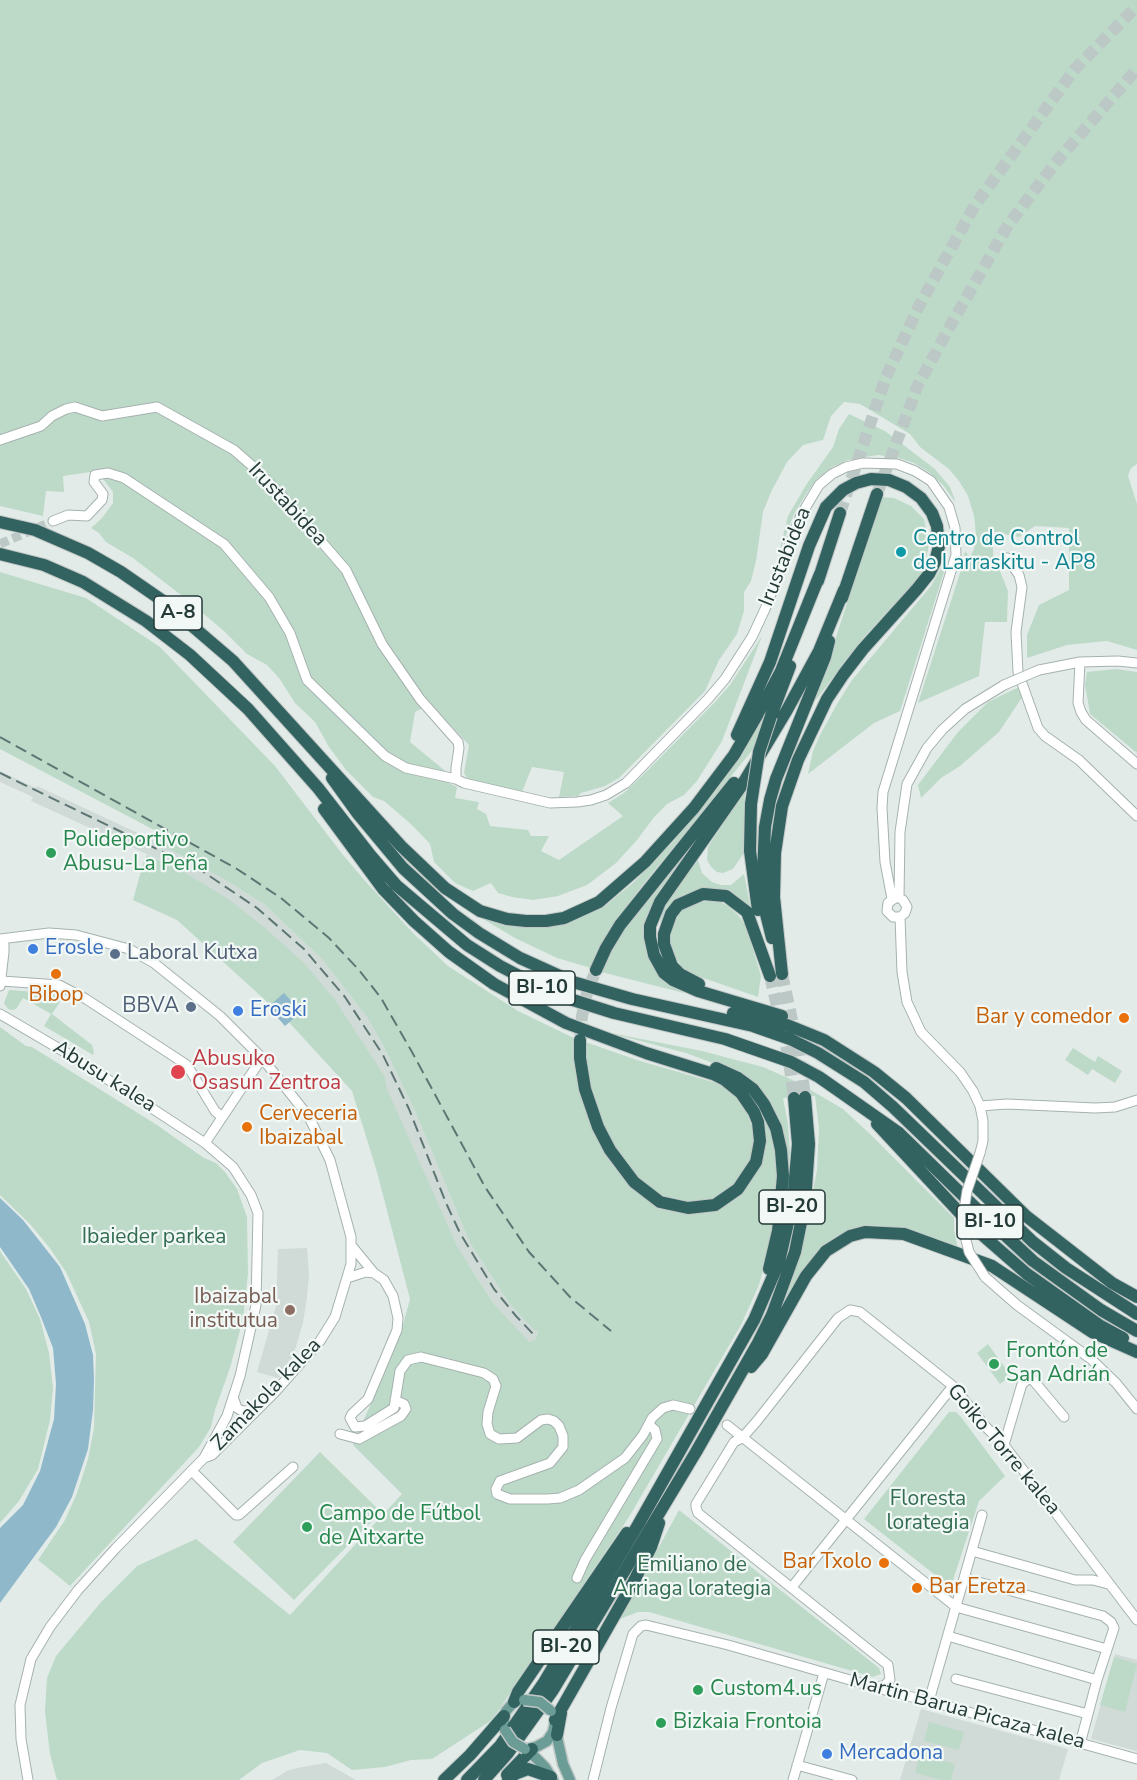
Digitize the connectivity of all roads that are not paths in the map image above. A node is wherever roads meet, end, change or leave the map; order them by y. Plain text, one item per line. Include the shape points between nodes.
1 (0, 440) edge
2 (877, 494) tunnel mouth
3 (840, 513) tunnel mouth
4 (53, 521) tunnel mouth
5 (0, 522) edge
6 (0, 554) edge
7 (1006, 558) dead end
8 (820, 574) junction
9 (844, 590) junction
10 (1080, 662) junction
11 (1137, 663) edge
12 (787, 710) junction
13 (319, 756) junction
14 (1137, 764) edge
15 (298, 767) junction
16 (456, 779) junction
17 (694, 808) junction
18 (1137, 816) edge
19 (895, 898) junction
20 (900, 917) junction
21 (0, 939) edge
22 (596, 970) tunnel mouth
23 (776, 975) junction
24 (1, 983) edge
25 (599, 990) junction
26 (0, 1014) edge
27 (790, 1019) junction
28 (605, 1039) junction
29 (580, 1040) tunnel mouth
30 (824, 1040) junction
31 (262, 1058) junction
32 (853, 1100) junction
33 (1137, 1100) edge
34 (980, 1106) junction
35 (222, 1117) junction
36 (205, 1143) junction
37 (351, 1245) junction
38 (374, 1273) junction
39 (347, 1278) junction
40 (1137, 1295) edge
41 (759, 1310) junction
42 (1137, 1314) edge
43 (1137, 1331) edge
44 (1137, 1346) edge
45 (1137, 1353) edge
46 (953, 1386) junction
47 (731, 1391) junction
48 (233, 1397) junction
49 (395, 1400) junction
50 (690, 1409) dead end
51 (1137, 1409) edge
52 (257, 1410) junction
53 (1064, 1417) dead end
54 (226, 1419) junction
55 (649, 1425) junction
56 (727, 1425) dead end
57 (240, 1426) junction
58 (340, 1434) dead end
59 (742, 1438) junction
60 (1004, 1445) junction
61 (204, 1458) junction
62 (293, 1467) dead end
63 (192, 1471) junction
64 (650, 1504) junction
65 (661, 1511) junction
66 (982, 1515) dead end
67 (845, 1520) junction
68 (972, 1551) junction
69 (1090, 1558) junction
70 (577, 1578) dead end
71 (964, 1578) junction
72 (1088, 1579) junction
73 (1110, 1585) junction
74 (792, 1587) junction
75 (956, 1607) junction
76 (1137, 1620) edge
77 (948, 1636) junction
78 (1107, 1649) junction
79 (824, 1672) junction
80 (956, 1679) dead end
81 (890, 1680) junction
82 (1096, 1680) junction
83 (874, 1688) junction
84 (899, 1694) junction
85 (519, 1701) junction
86 (930, 1701) junction
87 (1088, 1714) junction
88 (504, 1716) junction
89 (556, 1721) junction
90 (1083, 1733) junction
91 (1069, 1740) junction
92 (1080, 1744) junction
93 (528, 1749) junction
94 (1137, 1759) edge
95 (797, 1765) junction
96 (552, 1779) edge
97 (570, 1779) edge
98 (28, 1780) edge
99 (444, 1780) edge
100 (467, 1780) edge
101 (484, 1780) edge
102 (502, 1780) edge
103 (508, 1780) edge
104 (592, 1780) edge
105 (793, 1780) edge
106 (852, 1780) edge

1 - 16 street, Irustabidea via 41,426 52,416 75,407 102,416 157,407 234,450 282,496 346,570 382,644 420,699 458,742
2 - 9 highway
3 - 8 highway
4 - 16 street, Irustabidea via 68,515 87,516 102,500 95,475 108,473 124,478 145,491 224,544 269,597 290,633 307,680 386,756 406,768
5 - 13 highway, A-8 via 35,530 88,553 163,601 233,661
6 - 15 highway, A-8 via 44,565 83,582 146,621 225,687
7 - 18 street via 1019,575 1022,587 1016,632 1018,672 1038,728 1079,760
8 - 17 highway via 781,671 759,712 734,755
8 - 23 highway, bridge via 759,752 751,804 753,876
9 - 12 highway via 819,651
9 - 23 highway via 825,657 776,778 765,827 764,895
10 - 11 street
10 - 14 street via 1081,712
10 - 19 street, bridge via 1040,670 1004,685 965,709 927,748 907,784
12 - 22 highway via 736,781 627,916
12 - 27 highway via 742,785 660,902 650,926 650,937 659,965 673,980
13 - 17 highway via 445,888 480,911 507,919 564,918 599,902 645,862
13 - 25 highway, BI-10 via 383,846 453,914 520,958
15 - 28 highway via 382,888 414,921 494,984
15 - 32 highway, BI-10 via 396,885 467,945 500,966 554,994 769,1054 819,1077
16 - 19 street, Irustabidea via 550,803 591,800 626,783 708,699 739,658 766,607 801,515 819,485 846,467 872,462 897,464 931,481 941,494 952,516 956,555 883,792 885,862
17 - 23 highway via 755,698 826,507 843,490 871,479 889,480 906,487 932,513 939,546 935,562 917,589 843,675 798,760 782,806 775,853
19 - 20 street via 903,900 907,907
19 - 20 street via 887,905 887,911
20 - 34 street via 902,972 915,1021 935,1049 960,1072
21 - 24 street via 4,944
21 - 31 street, Zamakola kalea via 49,933 76,935 129,949 154,963 220,1016
23 - 27 highway via 747,912 726,896 703,894 678,905 671,914 664,944 672,966 680,974
24 - 35 street via 59,985 86,999 187,1065
25 - 30 highway via 740,1014 788,1025
25 - 42 highway, BI-10 via 753,1026 828,1059 893,1107 1033,1242
26 - 36 street, Abusu kalea
27 - 30 highway
28 - 29 highway via 713,1074 748,1101 758,1122 760,1141 756,1162 738,1189 715,1204 688,1208 660,1202 634,1182 598,1126 585,1089
28 - 41 highway via 725,1071 753,1089 764,1104 782,1150 783,1176 778,1231
30 - 40 highway via 892,1086 1026,1216 1112,1283
31 - 35 street
31 - 37 street, Zamakola kalea via 299,1103 321,1138
32 - 43 highway, BI-10 via 899,1133 1033,1261
32 - 44 highway via 971,1225 1027,1274
33 - 34 street via 1105,1108
34 - 51 street, bridge via 983,1141 967,1191 962,1224 969,1252 985,1277 1091,1359
35 - 36 street
36 - 48 street, Abusu kalea via 233,1167 258,1213 256,1305
37 - 38 street
37 - 39 street, Zamakola kalea
38 - 39 street
38 - 49 street via 384,1280 393,1296 397,1330 368,1399 350,1418 352,1424 365,1426 391,1411
39 - 52 street, Zamakola kalea via 326,1333
41 - 47 highway, BI-20 via 779,1263 793,1201 800,1098 809,1135 808,1173 797,1243 772,1315
41 - 64 highway, BI-20
45 - 47 highway via 1092,1332 992,1266 904,1234 865,1232 826,1251 800,1286 762,1354
46 - 59 street, Goiko Torre kalea via 860,1312 850,1310 838,1318
46 - 60 street, Goiko Torre kalea
46 - 67 street
47 - 65 highway, BI-20
48 - 52 street via 242,1411
48 - 54 street, Abusu kalea
49 - 55 street via 403,1365 421,1357 490,1375 496,1386 488,1412 490,1434 517,1438 541,1420 554,1421 563,1436 563,1447 550,1462 500,1481 497,1494 510,1499 560,1498 579,1490 625,1458
49 - 58 street via 406,1409 401,1416 359,1439
50 - 55 street via 663,1408
52 - 57 street, Zamakola kalea
53 - 60 street via 1028,1379 1022,1384
54 - 57 street via 237,1419
54 - 61 street, Abusu kalea
55 - 70 street via 657,1439
56 - 59 street
57 - 61 street, Zamakola kalea via 212,1455
59 - 67 street
59 - 74 street via 734,1442 696,1504 698,1513
60 - 69 street, Goiko Torre kalea
61 - 63 street, Zamakola kalea
62 - 63 street via 239,1515
63 - 98 street, Zamakola kalea via 78,1590 31,1659 20,1705
64 - 85 highway via 616,1546 518,1692
64 - 100 highway, BI-20 via 523,1715
65 - 89 highway via 651,1547
65 - 101 highway, BI-20 via 532,1721
66 - 68 street
67 - 74 street
67 - 75 street
68 - 71 street
68 - 72 street via 1075,1580
69 - 72 street via 1092,1571
69 - 73 street, Goiko Torre kalea
71 - 75 street
71 - 78 street via 1103,1616 1114,1628
72 - 73 street
73 - 76 street, Goiko Torre kalea
74 - 81 street via 880,1657 888,1665
75 - 77 street
75 - 78 street
77 - 82 street
77 - 86 street
78 - 82 street
79 - 83 street, Martin Barua Picaza kalea
79 - 95 street
79 - 104 street, Martin Barua Picaza kalea via 655,1626 641,1626 633,1634
80 - 87 street
81 - 83 street
81 - 84 street
82 - 87 street
83 - 84 street, Martin Barua Picaza kalea
84 - 86 street, Martin Barua Picaza kalea
85 - 88 main road
85 - 89 main road, bridge via 540,1702
86 - 91 street, Martin Barua Picaza kalea
87 - 90 street
88 - 93 main road, bridge via 513,1742
88 - 99 highway
89 - 93 main road via 547,1741
89 - 97 main road via 563,1764
90 - 91 street
90 - 92 street
91 - 92 street, Martin Barua Picaza kalea
92 - 94 street, Martin Barua Picaza kalea
93 - 96 main road
93 - 102 highway
95 - 105 street
95 - 106 street
96 - 103 highway via 528,1769

